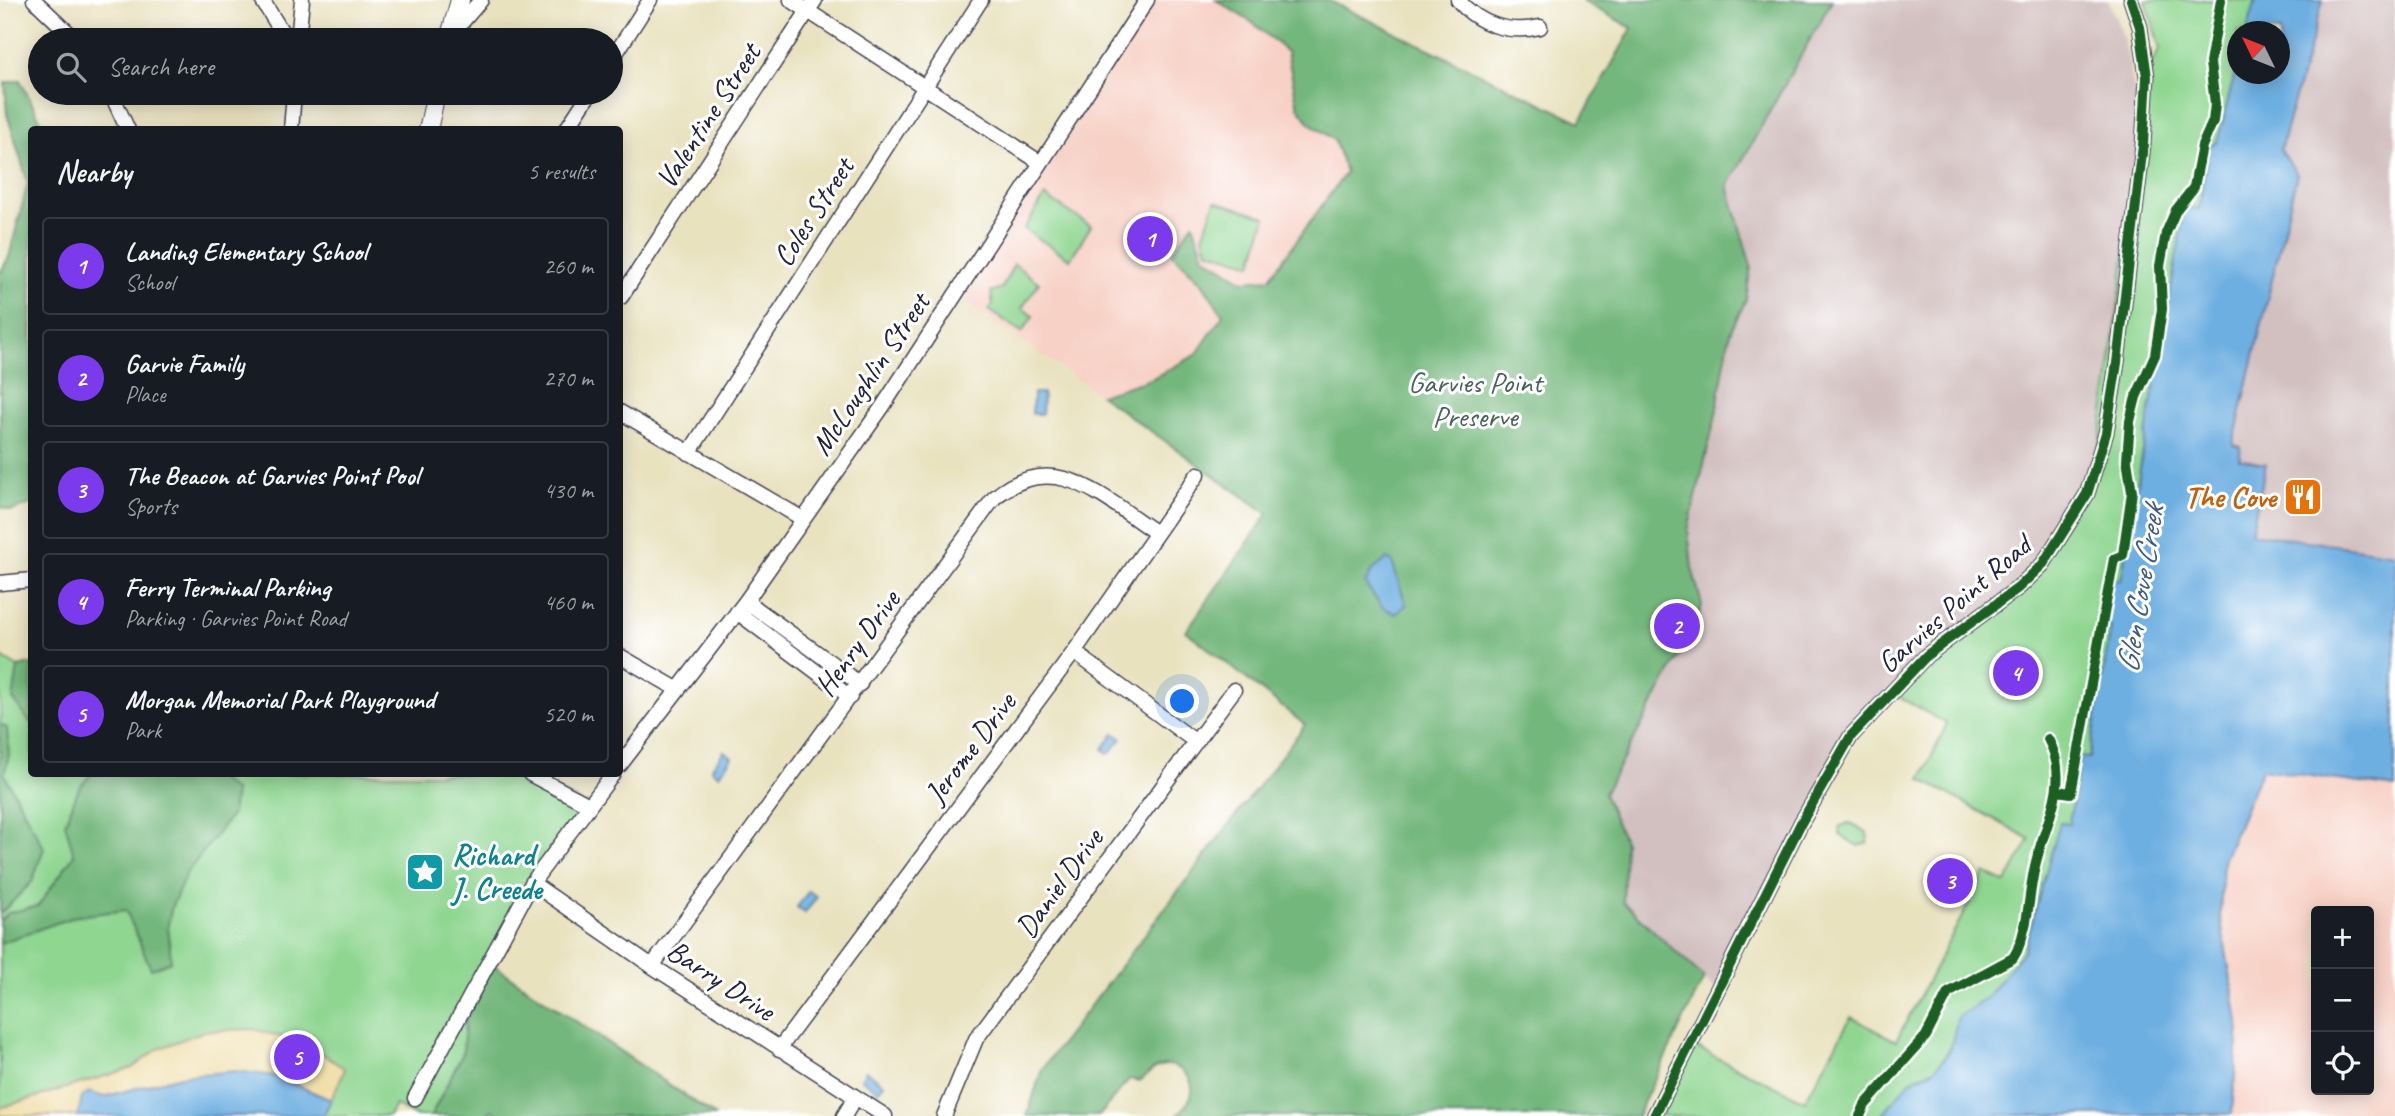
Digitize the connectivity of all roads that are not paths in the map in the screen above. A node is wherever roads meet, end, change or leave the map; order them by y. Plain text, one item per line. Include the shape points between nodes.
1 (34, 0) edge
2 (262, 0) edge
3 (302, 0) edge
4 (460, 0) edge
5 (481, 0) edge
6 (650, 0) edge
7 (790, 0) edge
8 (981, 0) edge
9 (1147, 0) edge
10 (1458, 0) edge
11 (2131, 0) edge
12 (812, 6) edge
13 (1540, 27) dead end
14 (63, 28) edge
15 (279, 28) edge
16 (299, 28) edge
17 (453, 28) edge
18 (458, 28) edge
19 (623, 42) edge
20 (924, 87) junction
21 (117, 105) edge
22 (292, 105) edge
23 (433, 105) edge
24 (582, 105) edge
25 (126, 126) edge
26 (291, 126) edge
27 (429, 126) edge
28 (569, 126) edge
29 (1041, 163) junction
30 (623, 294) edge
31 (623, 414) edge
32 (689, 453) junction
33 (1198, 474) dead end
34 (803, 519) junction
35 (1155, 532) junction
36 (28, 580) edge
37 (0, 583) edge
38 (741, 606) junction
39 (1074, 652) junction
40 (623, 658) edge
41 (860, 684) junction
42 (677, 689) junction
43 (1234, 690) dead end
44 (850, 697) junction
45 (1196, 742) junction
46 (623, 761) edge
47 (536, 777) edge
48 (611, 777) edge
49 (590, 805) junction
50 (532, 883) junction
51 (652, 966) junction
52 (779, 1049) junction
53 (415, 1098) dead end
54 (856, 1098) junction
55 (844, 1116) edge
56 (885, 1116) edge
57 (944, 1116) edge
58 (1654, 1116) edge

1 - 14 street
2 - 15 street
3 - 16 street
4 - 17 street
5 - 18 street
6 - 19 street
7 - 12 street
8 - 20 street, Coles Street
9 - 29 street, McLoughlin Street
10 - 13 street via 1491,24 1510,30
11 - 58 street, Garvies Point Road via 2147,77 2143,145 2118,363 2106,433 2087,494 2043,564 2018,588 1927,654 1851,736 1801,823
12 - 20 street
12 - 30 street, Valentine Street
20 - 29 street
20 - 32 street, Coles Street
21 - 25 street
22 - 26 street
23 - 27 street
24 - 28 street
29 - 34 street, McLoughlin Street via 883,406
31 - 32 street
32 - 34 street
33 - 35 street, Jerome Drive
34 - 38 street, McLoughlin Street
35 - 39 street, Jerome Drive
35 - 41 street, Henry Drive via 1074,481 1046,475 1006,487
36 - 37 street
38 - 41 street
38 - 42 street, McLoughlin Street
38 - 44 street
39 - 45 street
39 - 52 street, Jerome Drive
40 - 42 street
41 - 44 street, Henry Drive
42 - 46 street, McLoughlin Street
43 - 45 street, Daniel Drive
44 - 51 street, Henry Drive
45 - 57 street, Daniel Drive via 976,1039
47 - 49 street
48 - 49 street
49 - 50 street
50 - 51 street, Barry Drive
50 - 53 street
51 - 52 street, Barry Drive
52 - 54 street, Barry Drive
54 - 55 street
54 - 56 street, Barry Drive

